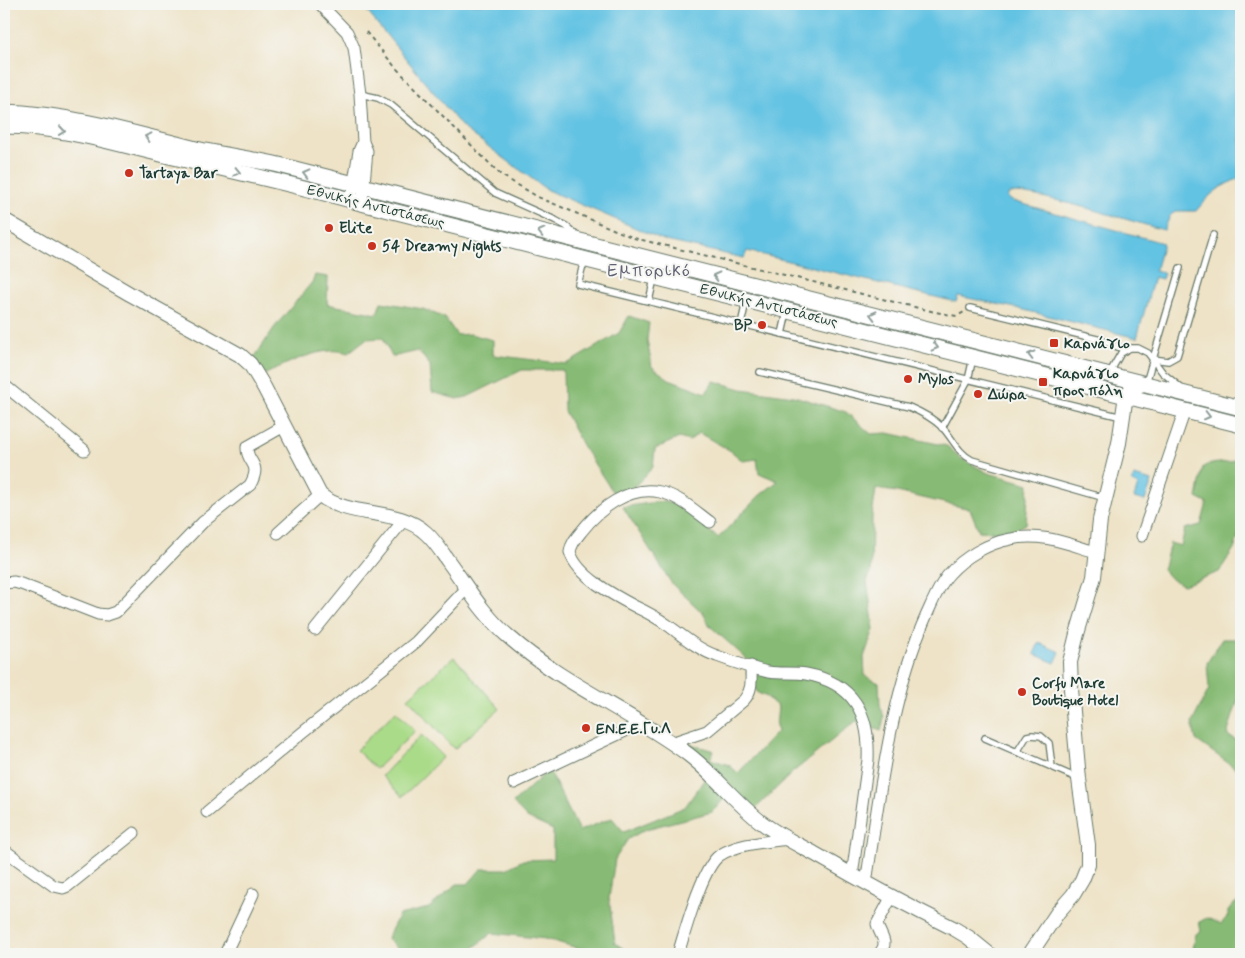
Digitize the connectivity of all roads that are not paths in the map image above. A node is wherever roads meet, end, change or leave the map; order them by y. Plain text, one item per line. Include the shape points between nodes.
1 (320, 4) edge
2 (360, 94) junction
3 (4, 112) edge
4 (7, 128) edge
5 (357, 194) junction
6 (4, 220) edge
7 (1213, 235) dead end
8 (588, 244) junction
9 (584, 259) junction
10 (1180, 268) dead end
11 (655, 277) junction
12 (746, 300) junction
13 (649, 301) junction
14 (970, 308) road end
15 (787, 310) junction
16 (740, 324) junction
17 (782, 334) junction
18 (1126, 350) junction
19 (973, 356) junction
20 (1153, 359) junction
21 (760, 372) dead end
22 (1109, 374) junction
23 (968, 380) junction
24 (1146, 383) junction
25 (4, 385) edge
26 (1126, 394) junction
27 (1194, 396) junction
28 (1241, 408) edge
29 (1185, 410) junction
30 (1123, 418) junction
31 (1241, 424) edge
32 (284, 426) junction
33 (942, 428) junction
34 (84, 450) dead end
35 (320, 495) junction
36 (1105, 498) junction
37 (403, 521) junction
38 (710, 522) dead end
39 (278, 533) dead end
40 (1142, 536) dead end
41 (1096, 552) junction
42 (4, 583) edge
43 (468, 588) junction
44 (315, 630) dead end
45 (751, 666) junction
46 (640, 724) junction
47 (984, 738) dead end
48 (671, 743) junction
49 (1017, 752) junction
50 (1052, 767) junction
51 (1079, 779) junction
52 (514, 783) dead end
53 (208, 812) dead end
54 (134, 833) dead end
55 (788, 839) junction
56 (4, 850) edge
57 (852, 876) junction
58 (866, 883) junction
59 (253, 894) dead end
60 (892, 896) junction
61 (224, 954) edge
62 (678, 954) edge
63 (879, 954) edge
64 (989, 954) edge
65 (1030, 954) edge

1 - 2 street via 351,40
2 - 5 street via 363,142 359,150
2 - 8 lane via 388,103 495,193 566,226
5 -> 3 main road, Εθνικής Αντιστάσεως via 270,163 53,116
4 -> 5 main road, Εθνικής Αντιστάσεως via 56,130 294,185
8 -> 5 main road, Εθνικής Αντιστάσεως
5 - 9 main road, Εθνικής Αντιστάσεως
6 - 32 street via 240,355 264,386
7 - 20 lane via 1177,356 1168,361
22 -> 8 main road, Εθνικής Αντιστάσεως
9 - 11 main road, Εθνικής Αντιστάσεως
9 - 13 lane via 578,284
10 - 20 lane
11 - 12 main road, Εθνικής Αντιστάσεως
11 - 13 lane
12 - 15 main road, Εθνικής Αντιστάσεως
12 - 16 lane
13 - 16 lane
14 - 18 lane via 1102,340
15 - 17 lane
15 -> 19 main road, Εθνικής Αντιστάσεως
16 - 17 lane
17 - 23 lane
18 - 20 lane via 1138,348
18 - 22 lane
19 - 23 lane
19 - 26 main road, Εθνικής Αντιστάσεως
20 - 24 lane
20 - 27 lane via 1174,383
21 - 33 lane via 908,407 929,417
22 - 24 main road, Εθνικής Αντιστάσεως
23 - 30 lane
23 - 33 lane
24 - 26 street
24 - 27 main road, Εθνικής Αντιστάσεως
25 - 34 street
26 - 29 main road, Εθνικής Αντιστάσεως
26 - 30 street
27 - 28 main road, Εθνικής Αντιστάσεως
29 -> 31 main road, Εθνικής Αντιστάσεως
29 - 40 street
30 - 36 street
32 - 35 street
32 - 42 street via 247,447 255,466 250,485 203,522 116,612 98,614 21,584
33 - 36 lane via 960,451 972,460
35 - 37 street via 337,505
35 - 39 street
36 - 41 street
37 - 43 street via 425,532
37 - 44 street
38 - 45 street via 667,494 639,492 598,513 573,542 570,552 576,564 606,592 667,624 705,651
41 - 51 street via 1094,577 1072,650 1070,675
41 - 58 street via 1046,538 1010,539 980,550 948,575 919,632 902,682
43 - 46 street via 490,619 524,650
43 - 53 street via 416,642
45 - 48 street via 751,689 744,700 707,731
45 - 57 street via 768,672 805,674 830,682 857,702 869,743
46 - 48 street
46 - 52 street
47 - 49 lane
48 - 55 street via 690,756 760,821
49 - 50 lane
49 - 50 lane via 1027,736 1042,736 1049,743
50 - 51 lane
51 - 65 street via 1088,865 1076,890
54 - 56 street via 62,888 54,886
55 - 57 street
55 - 62 street via 730,850 712,862
57 - 58 street
58 - 60 street
59 - 61 street
60 - 63 street via 878,924 884,942
60 - 64 street via 953,928

